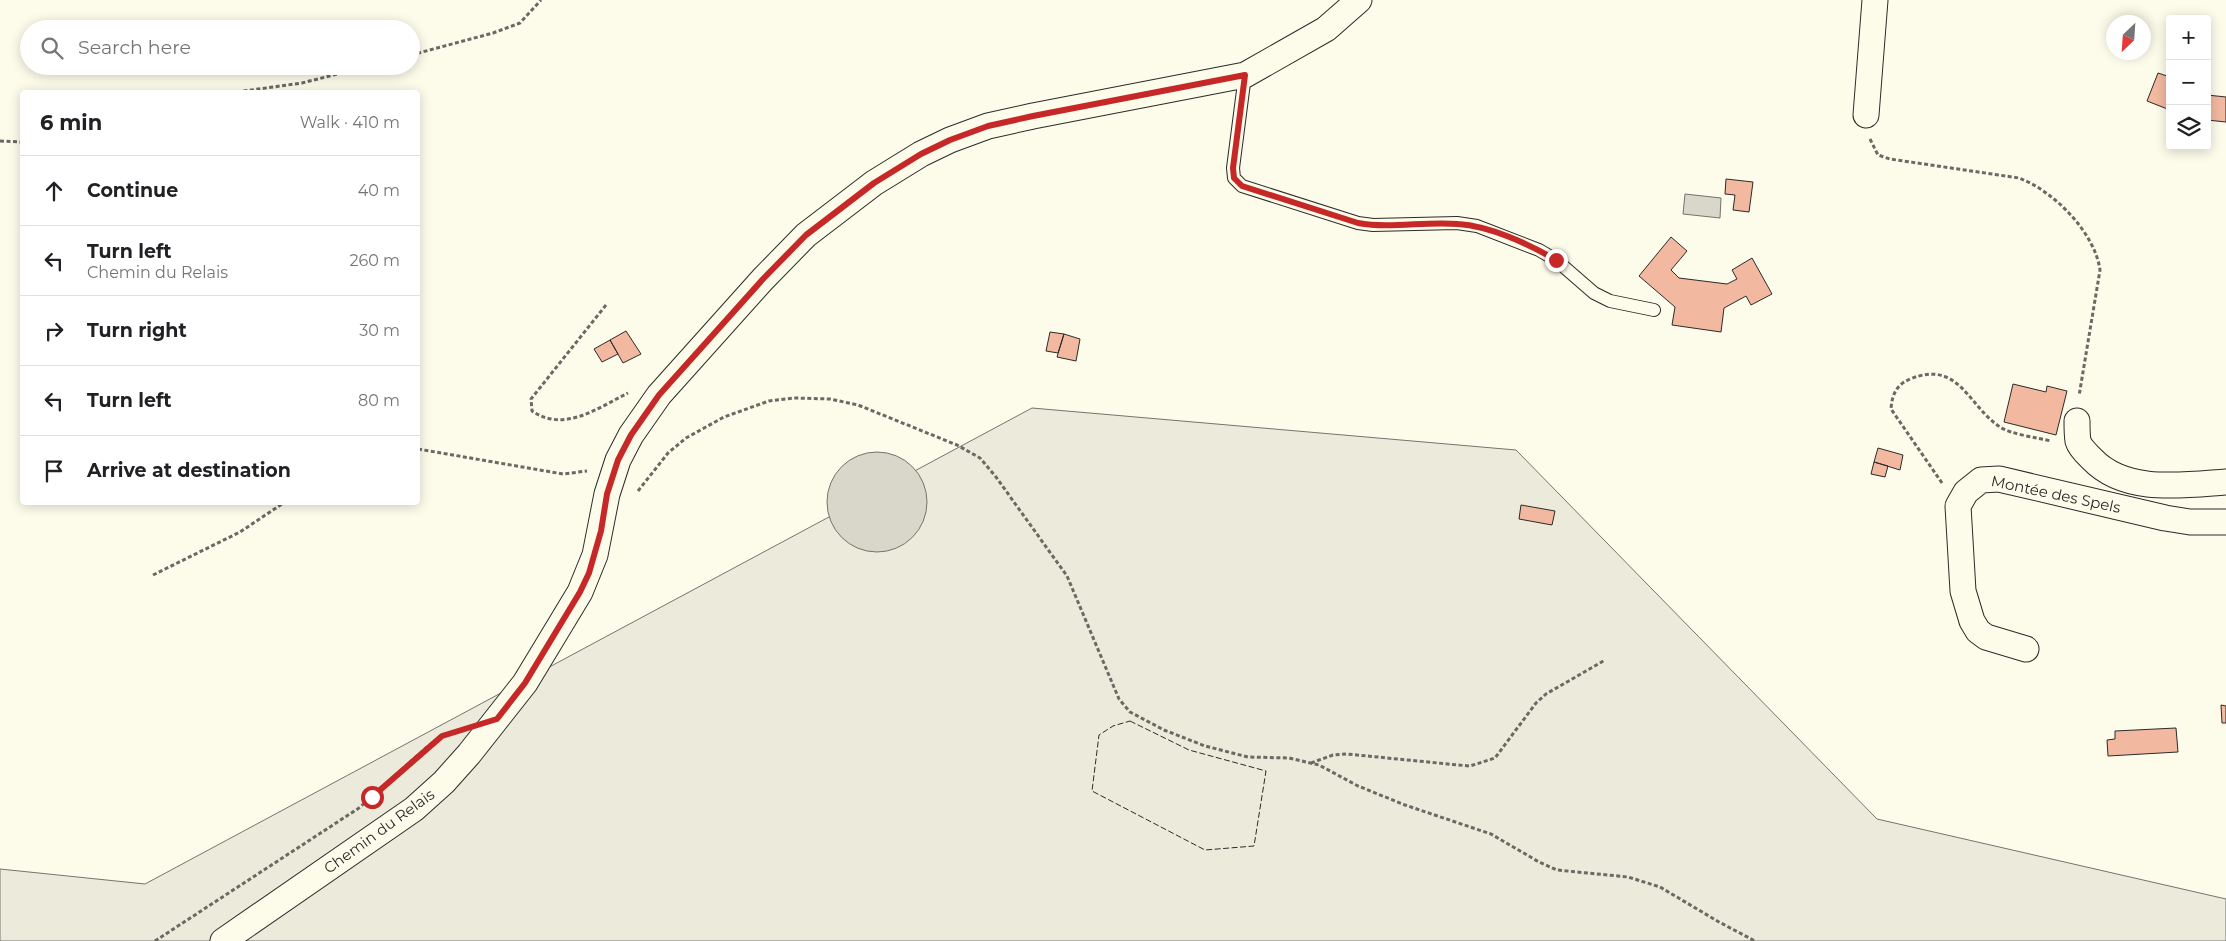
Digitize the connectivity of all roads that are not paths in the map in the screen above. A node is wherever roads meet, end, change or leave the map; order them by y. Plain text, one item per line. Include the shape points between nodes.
1 (1359, 0) edge
2 (1875, 0) edge
3 (1245, 75) junction
4 (1866, 115) road end
5 (1654, 310) dead end
6 (2076, 421) road end
7 (2226, 482) edge
8 (2226, 522) edge
9 (2026, 649) dead end
10 (223, 941) edge

1 - 3 street, Chemin du Relais via 1326,29
2 - 4 street
3 - 5 lane via 1233,168 1234,178 1242,186 1358,223 1477,226 1539,250 1556,260 1594,293 1610,301
3 - 10 street, Chemin du Relais via 988,126 950,140 898,168 806,235 659,395 631,435 618,460 607,494 595,555 580,592 525,683 469,754 414,809
6 - 7 street via 2079,442 2085,452 2115,476 2147,484
8 - 9 street, Montée des Spels via 2165,518 1994,479 1981,480 1961,498 1958,506 1963,591 1978,631 1986,637

